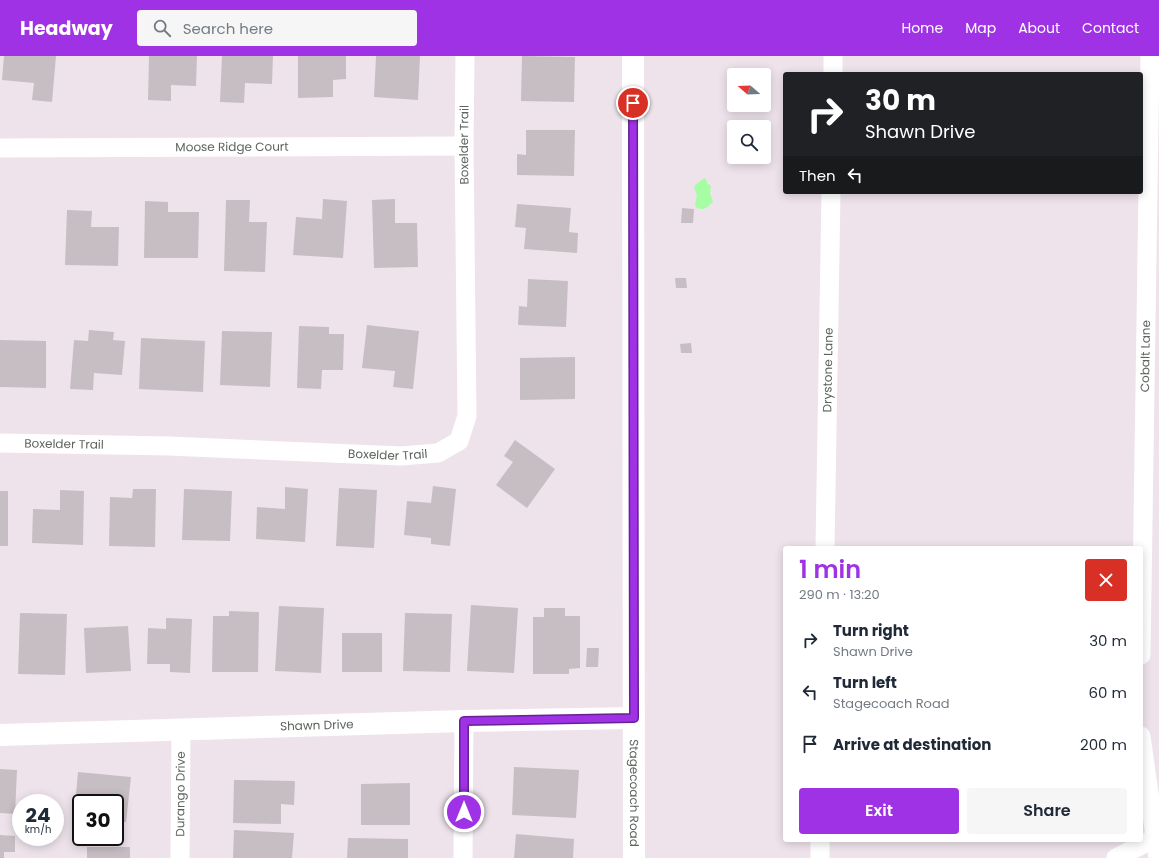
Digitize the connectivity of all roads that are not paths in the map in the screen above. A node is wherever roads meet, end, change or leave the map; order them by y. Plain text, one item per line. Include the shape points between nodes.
1 (465, 56) edge
2 (633, 56) edge
3 (833, 56) edge
4 (1150, 56) edge
5 (833, 72) edge
6 (464, 146) junction
7 (0, 148) edge
8 (831, 194) edge
9 (0, 443) edge
10 (825, 546) edge
11 (1143, 546) edge
12 (634, 718) junction
13 (464, 721) junction
14 (180, 730) junction
15 (0, 735) edge
16 (1143, 749) edge
17 (1157, 837) edge
18 (820, 842) edge
19 (180, 858) edge
20 (463, 858) edge
21 (634, 858) edge
22 (820, 858) edge
23 (1116, 858) edge
24 (1158, 858) edge

1 - 6 street, Boxelder Trail
2 - 12 main road, Stagecoach Road
3 - 5 street
4 - 11 street, Cobalt Lane
6 - 7 street, Moose Ridge Court
6 - 9 street, Boxelder Trail via 467,416 459,441 438,453 401,456 169,446
8 - 10 street, Drystone Lane
12 - 13 main road, Shawn Drive
12 - 21 main road, Stagecoach Road
13 - 14 main road, Shawn Drive
13 - 20 street
14 - 15 main road, Shawn Drive
14 - 19 street, Durango Drive
16 - 17 street
17 - 23 street
17 - 24 street
18 - 22 street

